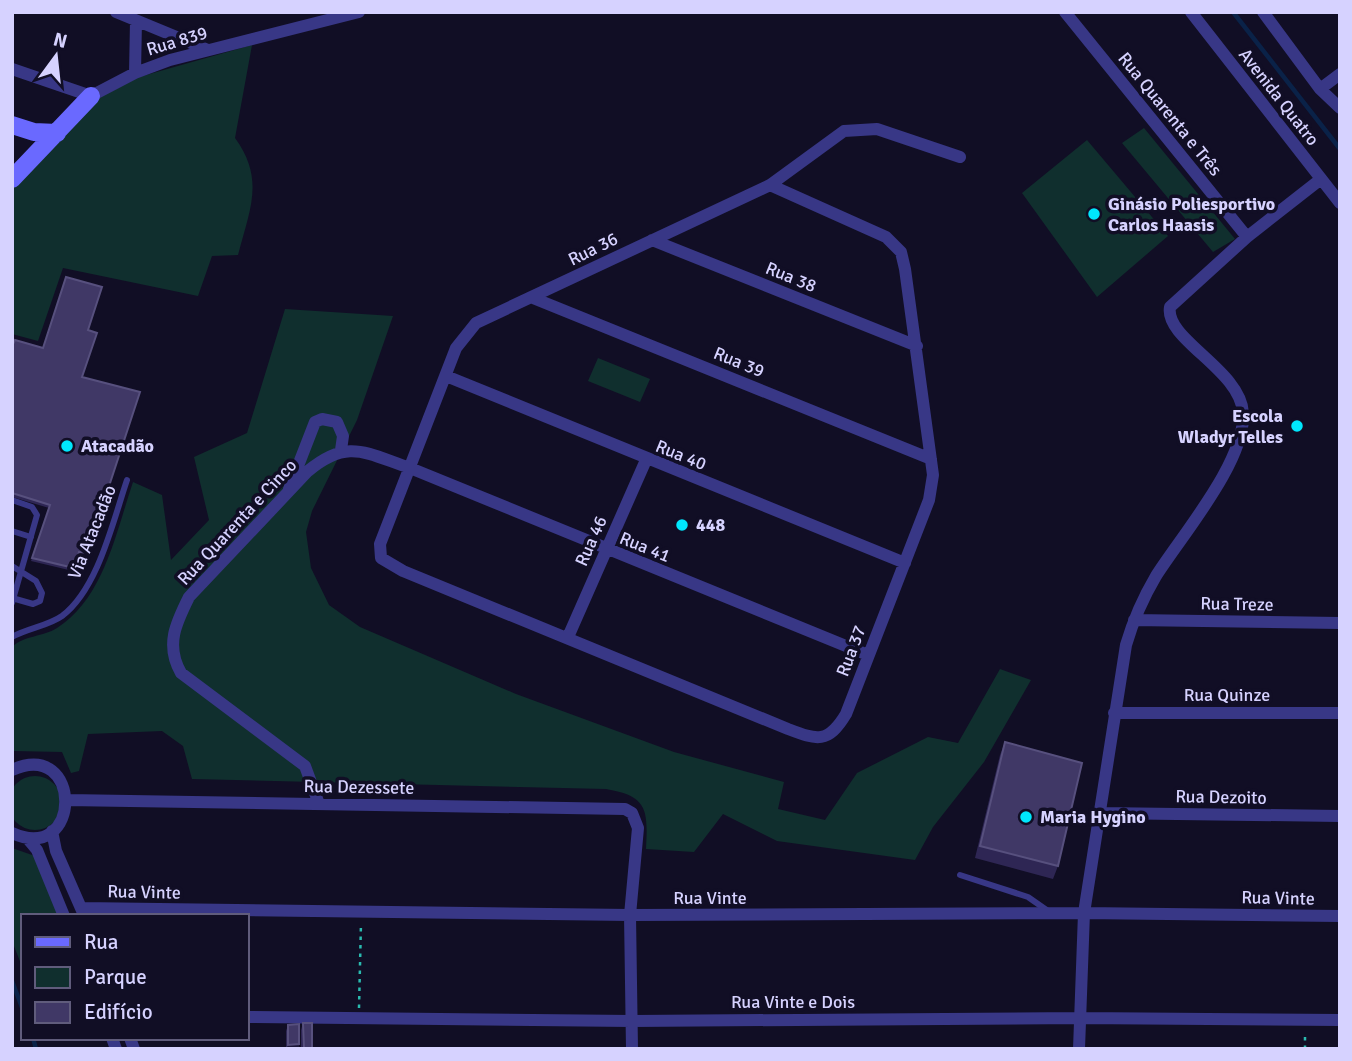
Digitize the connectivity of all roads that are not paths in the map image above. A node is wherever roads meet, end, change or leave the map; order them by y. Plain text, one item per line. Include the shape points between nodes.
1 (116, 12) edge
2 (1065, 12) edge
3 (1191, 12) edge
4 (351, 13) edge
5 (1264, 13) edge
6 (136, 21) junction
7 (208, 50) junction
8 (12, 69) edge
9 (135, 73) junction
10 (1340, 74) edge
11 (1320, 89) junction
12 (91, 96) junction
13 (1339, 107) edge
14 (12, 125) edge
15 (57, 133) junction
16 (960, 157) dead end
17 (12, 178) edge
18 (1321, 179) junction
19 (769, 186) junction
20 (1340, 203) edge
21 (1247, 237) junction
22 (652, 240) junction
23 (533, 298) junction
24 (917, 346) junction
25 (446, 376) junction
26 (341, 450) junction
27 (931, 459) junction
28 (646, 460) junction
29 (410, 468) junction
30 (127, 480) dead end
31 (286, 496) junction
32 (12, 500) edge
33 (12, 531) edge
34 (31, 537) junction
35 (606, 550) junction
36 (384, 562) joint
37 (905, 563) junction
38 (12, 566) edge
39 (21, 569) junction
40 (13, 600) edge
41 (1134, 620) junction
42 (1340, 623) edge
43 (12, 637) edge
44 (568, 637) junction
45 (868, 655) junction
46 (1114, 713) junction
47 (1340, 713) edge
48 (15, 766) edge
49 (67, 800) junction
50 (319, 804) junction
51 (1101, 813) junction
52 (1340, 816) edge
53 (52, 831) junction
54 (12, 833) edge
55 (27, 838) junction
56 (960, 875) dead end
57 (82, 912) edge
58 (1084, 913) junction
59 (63, 914) edge
60 (1052, 914) junction
61 (630, 915) junction
62 (1340, 916) edge
63 (248, 1017) edge
64 (1080, 1018) junction
65 (1340, 1020) edge
66 (632, 1021) junction
67 (632, 1049) edge
68 (1079, 1049) edge

1 - 6 street
2 - 21 street, Rua Quarenta e Três
3 - 18 street, Avenida Quatro
4 - 7 street, Rua 839
5 - 11 street
6 - 7 street
6 - 9 street
7 - 9 street, Rua 839
8 - 12 street
9 - 12 street, Rua 839
10 - 11 street
11 - 13 street
12 - 15 street
14 - 15 street
15 - 17 street
16 - 19 street, Rua 36 via 877,129 856,127 827,141
18 - 20 street, Avenida Quatro
18 - 21 street
19 - 22 street, Rua 36
19 - 24 street, Rua 37 via 896,244 905,269
21 - 41 street via 1170,307 1168,315 1175,328 1229,380 1244,416 1241,440 1230,464 1154,579
22 - 23 street, Rua 36
22 - 24 street, Rua 38
23 - 25 street, Rua 36 via 477,323 456,348
23 - 27 street, Rua 39
24 - 27 street, Rua 37
25 - 28 street, Rua 40
25 - 29 street, Rua 36
26 - 29 street
26 - 31 street, Rua Quarenta e Cinco via 308,471
26 - 31 street via 343,436 337,422 315,422
27 - 37 street, Rua 37 via 929,500
28 - 35 street, Rua 46
28 - 37 street, Rua 40
29 - 35 street, Rua 41
29 - 36 street, Rua 36 via 380,544
30 - 43 lane, Via Atacadão via 105,547 79,598 63,615
31 - 50 street, Rua Quarenta e Cinco via 189,597 176,622 173,659 197,687 305,766
32 - 34 lane via 36,512
33 - 34 lane
34 - 39 lane
35 - 44 street, Rua 46
35 - 45 street, Rua 41
36 - 44 street, Rua 37
37 - 45 street, Rua 37
38 - 39 lane
39 - 40 lane
39 - 40 lane via 36,581 42,597 33,604
41 - 42 street, Rua Treze
41 - 46 street
44 - 45 street, Rua 37 via 812,738 822,738 839,727
46 - 47 street, Rua Quinze
46 - 51 street
48 - 49 street via 48,769 62,782
49 - 50 street, Rua Dezessete
49 - 53 street via 64,818
50 - 61 street, Rua Dezessete via 615,807 632,813 638,828
51 - 52 street, Rua Dezoito
51 - 58 street
53 - 55 street
53 - 57 street
54 - 55 street
55 - 59 street via 37,850
56 - 60 lane via 1028,897
57 - 61 street, Rua Vinte
58 - 60 street, Rua Vinte
58 - 62 street, Rua Vinte
58 - 64 street
60 - 61 street, Rua Vinte
61 - 66 street
63 - 66 street, Rua Vinte e Dois
64 - 65 street, Rua Vinte e Dois
64 - 66 street, Rua Vinte e Dois
64 - 68 street
66 - 67 street

